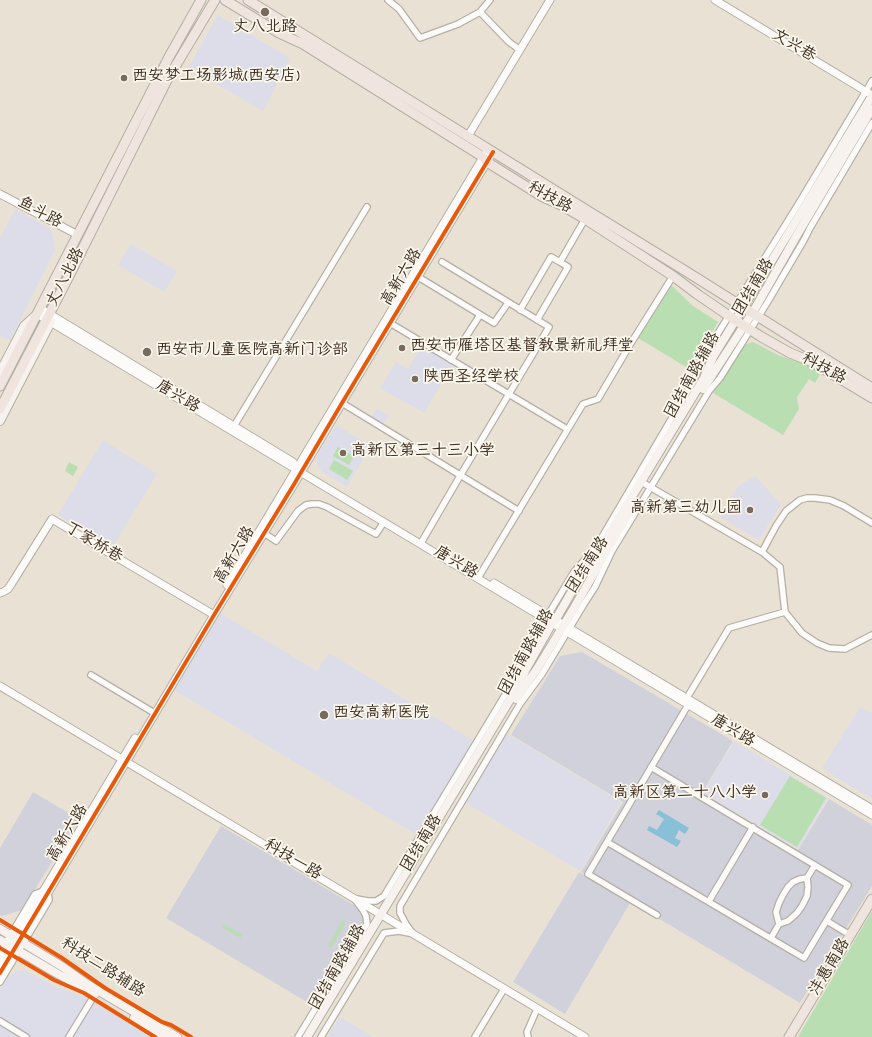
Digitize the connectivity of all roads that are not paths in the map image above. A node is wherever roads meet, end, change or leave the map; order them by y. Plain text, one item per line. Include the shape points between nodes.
1 (202, 0) edge
2 (215, 0) edge
3 (225, 0) edge
4 (248, 0) edge
5 (388, 0) edge
6 (490, 0) edge
7 (550, 0) edge
8 (715, 0) edge
9 (480, 12) junction
10 (520, 50) junction
11 (872, 81) edge
12 (870, 94) edge
13 (872, 109) edge
14 (872, 123) edge
15 (468, 136) junction
16 (491, 150) junction
17 (485, 160) junction
18 (0, 194) edge
19 (367, 207) dead end
20 (585, 219) junction
21 (78, 235) junction
22 (442, 262) dead end
23 (560, 262) junction
24 (416, 275) junction
25 (673, 276) junction
26 (508, 302) junction
27 (740, 305) junction
28 (520, 310) junction
29 (39, 311) junction
30 (756, 314) junction
31 (480, 315) junction
32 (49, 318) junction
33 (732, 318) junction
34 (537, 320) junction
35 (390, 323) junction
36 (747, 328) junction
37 (451, 360) junction
38 (0, 372) edge
39 (0, 386) edge
40 (872, 388) edge
41 (509, 395) junction
42 (872, 398) edge
43 (342, 403) junction
44 (0, 408) edge
45 (0, 422) edge
46 (234, 426) junction
47 (567, 429) junction
48 (300, 469) junction
49 (460, 476) junction
50 (648, 486) junction
51 (519, 511) junction
52 (384, 522) junction
53 (872, 523) edge
54 (264, 533) junction
55 (422, 541) junction
56 (762, 552) junction
57 (479, 576) junction
58 (0, 593) edge
59 (785, 612) junction
60 (212, 614) junction
61 (550, 619) junction
62 (566, 628) junction
63 (872, 635) edge
64 (91, 675) dead end
65 (0, 686) edge
66 (686, 702) junction
67 (151, 711) junction
68 (124, 760) junction
69 (651, 767) junction
70 (872, 809) edge
71 (872, 815) edge
72 (753, 827) junction
73 (607, 842) junction
74 (815, 865) junction
75 (807, 878) junction
76 (46, 892) junction
77 (354, 898) junction
78 (872, 899) edge
79 (709, 901) junction
80 (657, 915) dead end
81 (383, 916) junction
82 (827, 921) junction
83 (779, 924) junction
84 (0, 929) edge
85 (414, 934) junction
86 (850, 935) junction
87 (771, 938) junction
88 (17, 939) junction
89 (10, 946) edge
90 (0, 953) edge
91 (0, 963) edge
92 (0, 973) edge
93 (0, 982) edge
94 (504, 989) junction
95 (97, 992) junction
96 (537, 1009) junction
97 (0, 1021) edge
98 (26, 1037) edge
99 (69, 1037) edge
100 (166, 1037) edge
101 (177, 1037) edge
102 (298, 1037) edge
103 (307, 1037) edge
104 (313, 1037) edge
105 (321, 1037) edge
106 (475, 1037) edge
107 (528, 1037) edge
108 (585, 1037) edge
109 (789, 1037) edge

1 - 21 main road, 丈八北路 via 169,57
2 - 32 main road, 丈八北路 via 166,82
3 - 17 main road, 科技路 via 279,33 303,44
4 - 15 main road, 科技路
5 - 9 street via 399,9 420,38 458,24
6 - 9 street
7 - 10 street
8 - 12 street, 文兴巷
9 - 10 street
10 - 15 street
11 - 12 street
12 - 27 main road, 团结南路
13 - 30 main road, 团结南路 via 797,235
14 - 30 street via 804,240
15 - 16 main road, 科技路
16 - 17 street, 高新六路
16 - 27 main road, 科技路
17 - 20 main road, 科技路 via 543,197
17 - 24 street, 高新六路
18 - 21 street, 鱼斗路
19 - 46 street
20 - 23 street
20 - 25 main road, 科技路
21 - 29 main road, 丈八北路
22 - 26 street
23 - 28 street via 551,257
23 - 34 street via 568,267
24 - 31 street
24 - 35 street, 高新六路
24 - 48 street, 高新六路
25 - 33 main road, 科技路
25 - 47 street via 598,399 583,404
26 - 28 street
26 - 31 street via 494,323
27 - 30 main road, 科技路
27 - 33 main road, 团结南路
28 - 34 street
29 - 32 street, 唐兴路
29 - 38 main road via 24,326
29 - 39 main road, 丈八北路
30 - 36 main road, 团结南路
30 - 40 main road, 科技路
31 - 37 street
32 - 44 main road, 丈八北路
32 - 45 main road
32 - 46 street, 唐兴路
32 - 48 street, 唐兴路
33 - 36 main road, 科技路
33 - 61 main road, 团结南路 via 704,378 592,562
34 - 41 street via 549,327
35 - 37 street
35 - 43 street, 高新六路
36 - 42 main road, 科技路 via 790,353 812,362
36 - 50 main road, 团结南路 via 708,381
37 - 41 street
41 - 47 street
41 - 49 street
43 - 48 street, 高新六路
43 - 49 street
46 - 48 street, 唐兴路
47 - 51 street
48 - 52 street, 唐兴路
48 - 54 street, 高新六路
48 - 55 street, 唐兴路
48 - 60 street, 高新六路
49 - 51 street
49 - 55 street
50 - 56 street
50 - 62 main road, 团结南路
51 - 57 street
52 - 54 street via 376,534 327,507 312,504 298,510 276,541
52 - 55 street, 唐兴路
53 - 56 street via 830,500 807,498 786,511
54 - 60 street, 高新六路
55 - 57 street, 唐兴路
56 - 59 street via 780,567
57 - 61 street, 唐兴路
58 - 60 street, 丁家桥巷 via 8,589 52,519
59 - 63 street via 802,633 829,648 845,649
59 - 66 street via 729,628
60 - 67 street, 高新六路
60 - 68 street, 高新六路
61 - 62 street, 唐兴路
61 - 77 street, 团结南路辅路 via 521,662 511,685 384,896 376,901
61 - 81 main road, 团结南路 via 517,688
62 - 66 street, 唐兴路
62 - 81 main road, 团结南路 via 521,692
62 - 85 street, 团结南路辅路 via 542,674 520,704 400,906 400,913
64 - 67 street
65 - 68 street, 科技一路
66 - 69 street
66 - 70 street, 唐兴路
66 - 71 street, 唐兴路
67 - 68 street, 高新六路
68 - 76 street, 高新六路
68 - 77 street, 科技一路
69 - 72 street
69 - 73 street
72 - 74 street
72 - 79 street
73 - 79 street
73 - 80 street via 588,874
74 - 75 street
74 - 82 street via 848,885
75 - 83 street via 808,887 802,906 788,921
75 - 83 street via 793,882 783,895 776,912
76 - 88 street, 高新六路
76 - 88 street via 35,894
77 - 81 street, 科技一路
77 - 102 street, 团结南路辅路 via 363,910 367,924
78 - 86 main road, 沣惠南路
79 - 87 street
81 - 85 street, 科技一路
81 - 103 main road, 团结南路
81 - 104 main road, 团结南路
82 - 86 street
82 - 87 street via 804,958
83 - 87 street
84 - 88 main road
85 - 94 street, 科技一路
85 - 105 street, 团结南路辅路 via 399,931 384,933
86 - 109 main road, 沣惠南路
88 - 89 street, 高新六路
88 - 89 street
88 - 95 main road via 63,967
89 - 90 street
89 - 91 street, 高新六路
89 - 92 street, 高新六路
89 - 93 street
89 - 95 main road via 56,973
94 - 96 street, 科技一路
94 - 106 street
95 - 99 street
95 - 100 main road
95 - 101 main road
96 - 107 street via 527,1032
96 - 108 street, 科技一路
97 - 98 street

